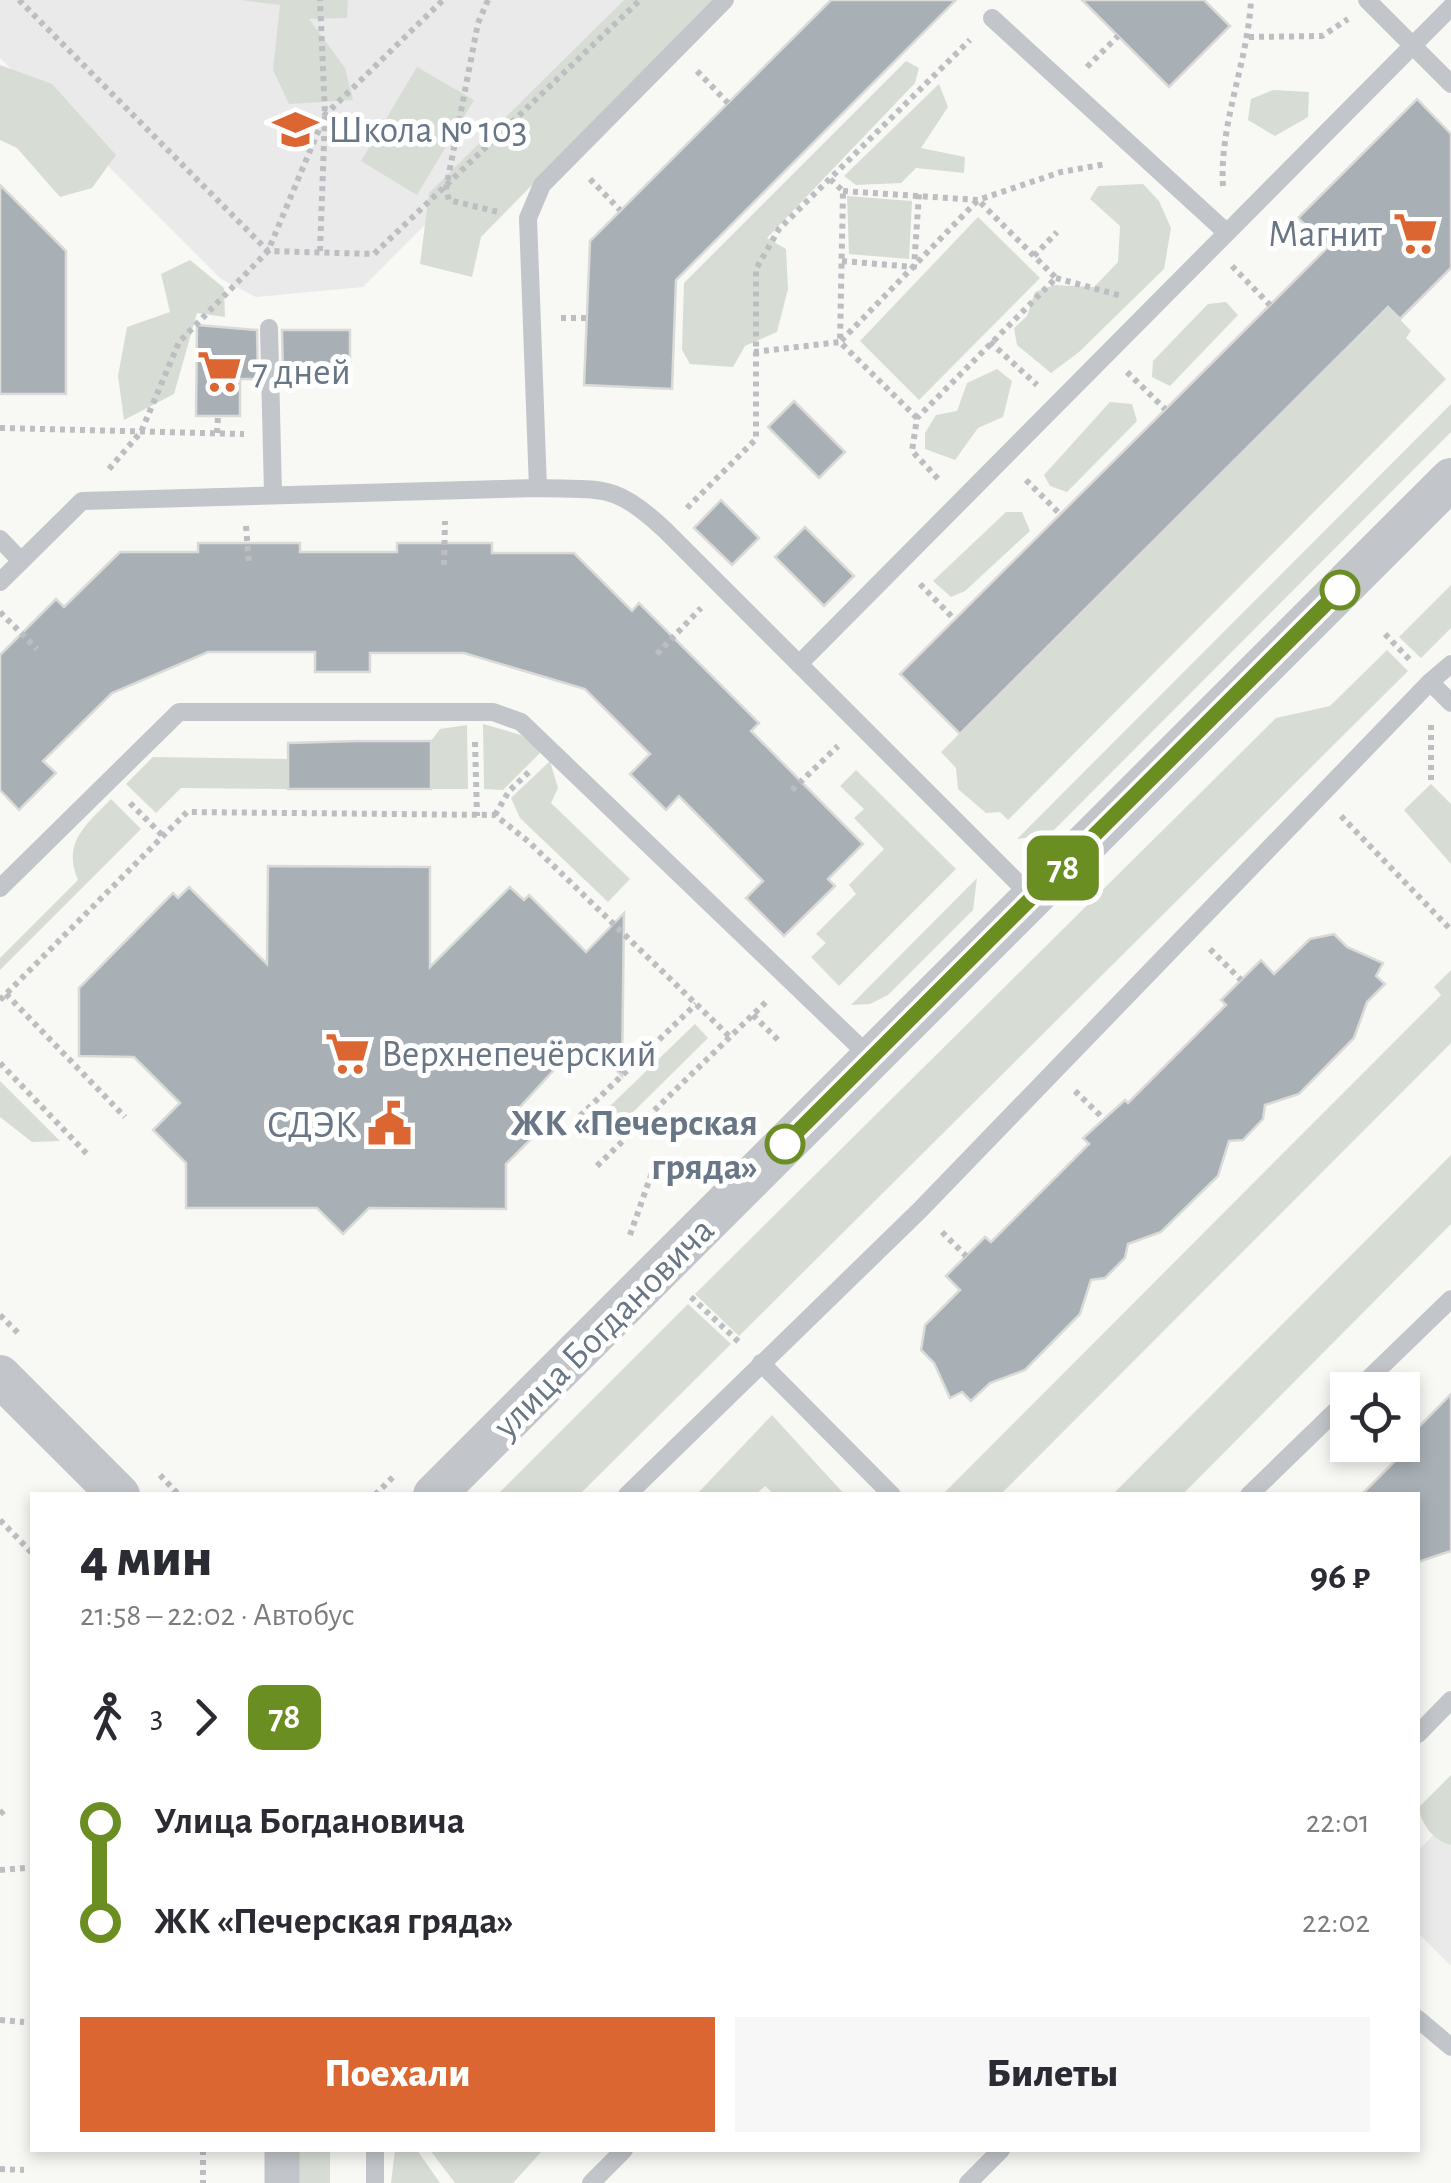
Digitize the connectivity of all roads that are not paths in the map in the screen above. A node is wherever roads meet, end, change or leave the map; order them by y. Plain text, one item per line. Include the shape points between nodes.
1 (725, 0) edge
2 (1369, 2) edge
3 (1451, 8) edge
4 (992, 18) dead end
5 (1413, 45) junction
6 (1451, 84) edge
7 (1219, 239) junction
8 (270, 328) dead end
9 (1451, 480) edge
10 (538, 488) junction
11 (273, 494) junction
12 (0, 539) edge
13 (22, 561) junction
14 (0, 582) edge
15 (798, 664) junction
16 (1451, 664) edge
17 (1430, 682) junction
18 (1451, 703) edge
19 (0, 888) edge
20 (1033, 898) junction
21 (871, 1058) junction
22 (1451, 1299) edge
23 (761, 1364) junction
24 (1376, 1372) edge
25 (0, 1376) edge
26 (1330, 1417) edge
27 (117, 1492) edge
28 (437, 1492) edge
29 (631, 1492) edge
30 (889, 1492) edge
31 (1252, 1492) edge
32 (1451, 1700) edge
33 (1420, 1732) edge
34 (1420, 2021) edge
35 (1451, 2047) edge
36 (282, 2152) edge
37 (375, 2152) edge
38 (622, 2152) edge
39 (999, 2152) edge
40 (282, 2183) edge
41 (375, 2183) edge
42 (591, 2183) edge
43 (968, 2183) edge

1 - 10 lane via 542,185 528,218
2 - 5 lane
3 - 5 lane
4 - 7 lane via 1143,158
5 - 6 lane
5 - 7 lane
7 - 15 lane
8 - 11 lane
9 - 20 street, улица Богдановича
10 - 11 lane
10 - 15 lane via 613,490 633,500
11 - 13 lane via 82,500
12 - 13 lane
13 - 14 lane
15 - 20 lane
16 - 17 lane
17 - 18 lane
17 - 23 lane via 920,1210
19 - 21 lane via 179,712 493,712 521,722 552,750
20 - 21 street, улица Богдановича
21 - 28 street, улица Богдановича
22 - 24 lane
23 - 29 lane
23 - 30 lane
25 - 27 street
26 - 31 lane
32 - 33 lane
34 - 35 lane
36 - 40 street
37 - 41 lane
38 - 42 lane
39 - 43 lane

